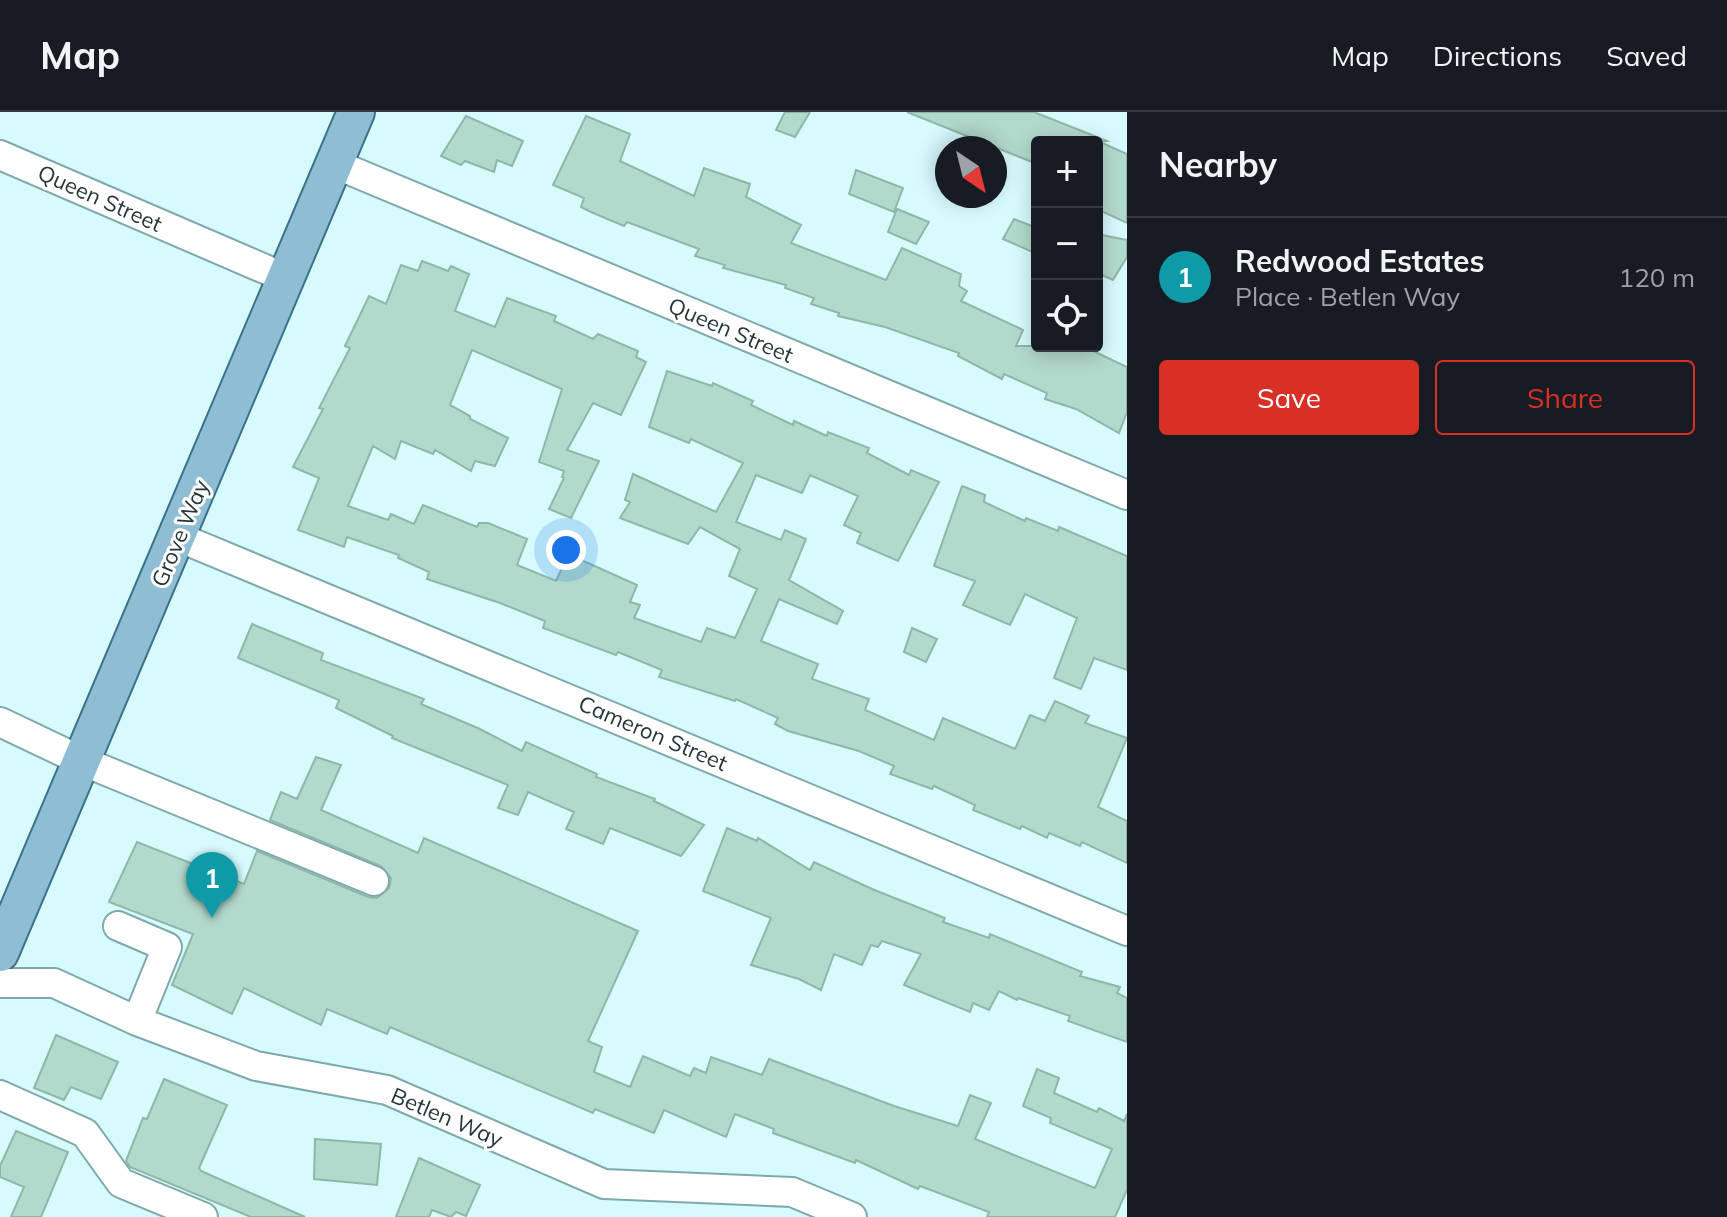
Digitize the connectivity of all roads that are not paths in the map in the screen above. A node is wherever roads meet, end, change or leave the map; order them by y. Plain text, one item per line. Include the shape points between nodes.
1 (356, 112) edge
2 (0, 155) edge
3 (335, 164) junction
4 (288, 279) junction
5 (1127, 495) edge
6 (178, 537) junction
7 (0, 722) edge
8 (82, 761) junction
9 (374, 881) dead end
10 (118, 926) dead end
11 (1127, 931) edge
12 (0, 953) edge
13 (0, 983) edge
14 (137, 1021) junction
15 (0, 1095) edge
16 (203, 1217) edge
17 (852, 1217) edge

1 - 3 main road, Grove Way
2 - 4 street, Queen Street
3 - 4 main road, Grove Way
3 - 5 street, Queen Street
4 - 6 main road, Grove Way
6 - 8 main road, Grove Way
6 - 11 street, Cameron Street
7 - 8 street
8 - 9 street
8 - 12 main road, Grove Way
10 - 14 street via 167,947
13 - 14 street, Betlen Way via 54,983
14 - 17 street, Betlen Way via 256,1066 387,1090 604,1184 792,1192
15 - 16 street via 85,1133 121,1183

